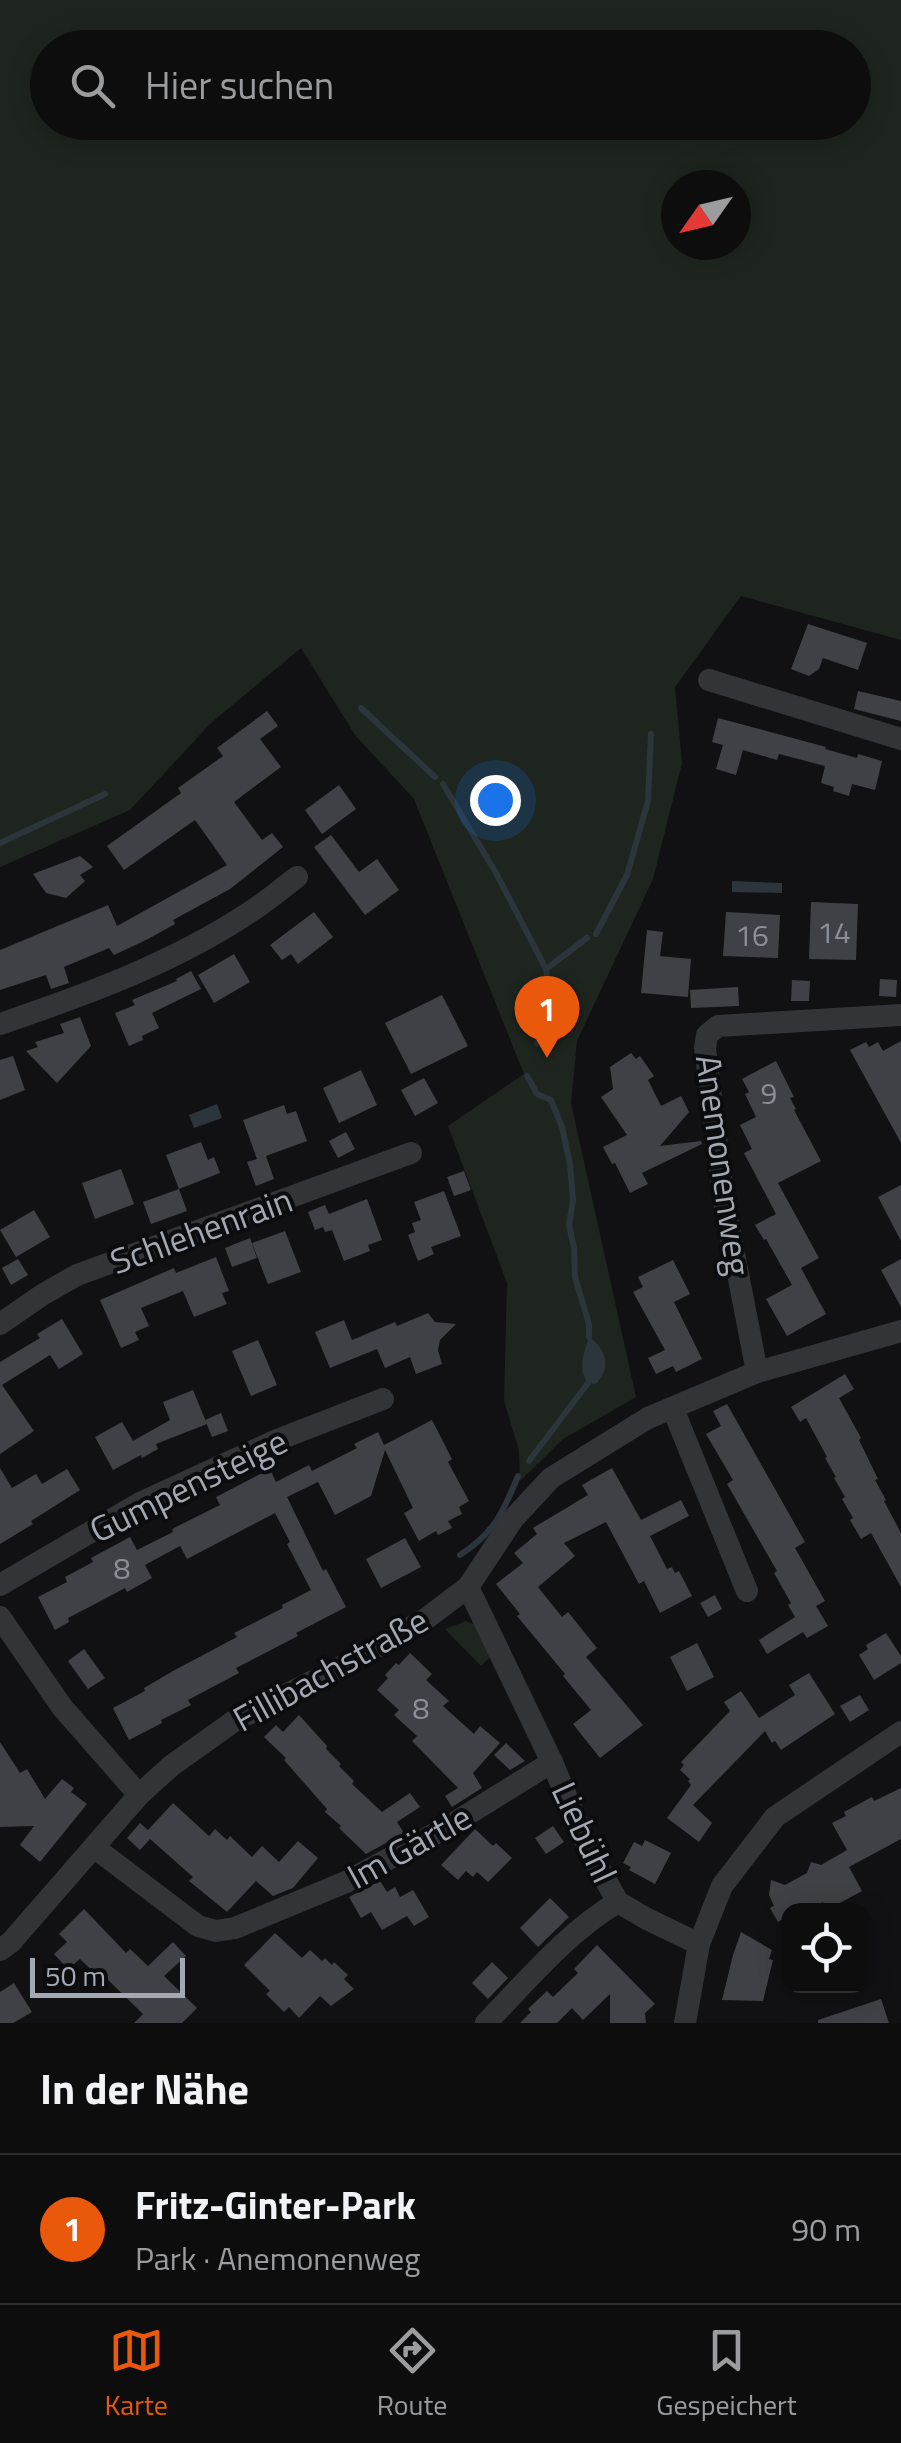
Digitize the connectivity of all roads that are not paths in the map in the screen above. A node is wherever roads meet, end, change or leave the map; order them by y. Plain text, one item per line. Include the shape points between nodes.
1 (709, 680) dead end
2 (901, 739) edge
3 (297, 877) dead end
4 (901, 1015) edge
5 (0, 1024) edge
6 (411, 1153) dead end
7 (0, 1324) edge
8 (901, 1331) edge
9 (757, 1372) junction
10 (383, 1398) dead end
11 (673, 1408) junction
12 (0, 1585) edge
13 (468, 1587) junction
14 (748, 1592) dead end
15 (0, 1617) edge
16 (901, 1732) edge
17 (552, 1762) junction
18 (140, 1796) junction
19 (95, 1848) junction
20 (618, 1902) junction
21 (699, 1944) junction
22 (0, 1950) edge
23 (486, 2023) edge
24 (684, 2023) edge

1 - 2 street
3 - 5 street via 248,914 150,968
4 - 9 street, Anemonenweg via 718,1026 707,1034 724,1202
6 - 7 street, Schlehenrain via 76,1276
8 - 9 street, Fillibachstraße
9 - 11 street, Fillibachstraße
10 - 12 street, Gumpensteige via 140,1503
11 - 13 street, Fillibachstraße via 551,1478 513,1519
11 - 14 street
13 - 17 street
13 - 18 street, Fillibachstraße via 386,1642 234,1721
15 - 18 street via 62,1707
16 - 21 street via 775,1817 722,1886
17 - 19 street, Im Gärtle via 346,1882 235,1928 198,1926
17 - 20 street, Liebühl
18 - 19 street, Fillibachstraße
19 - 22 street, Fillibachstraße
20 - 21 street, Liebühl
20 - 23 street, Liebühl via 555,1952
21 - 24 street

